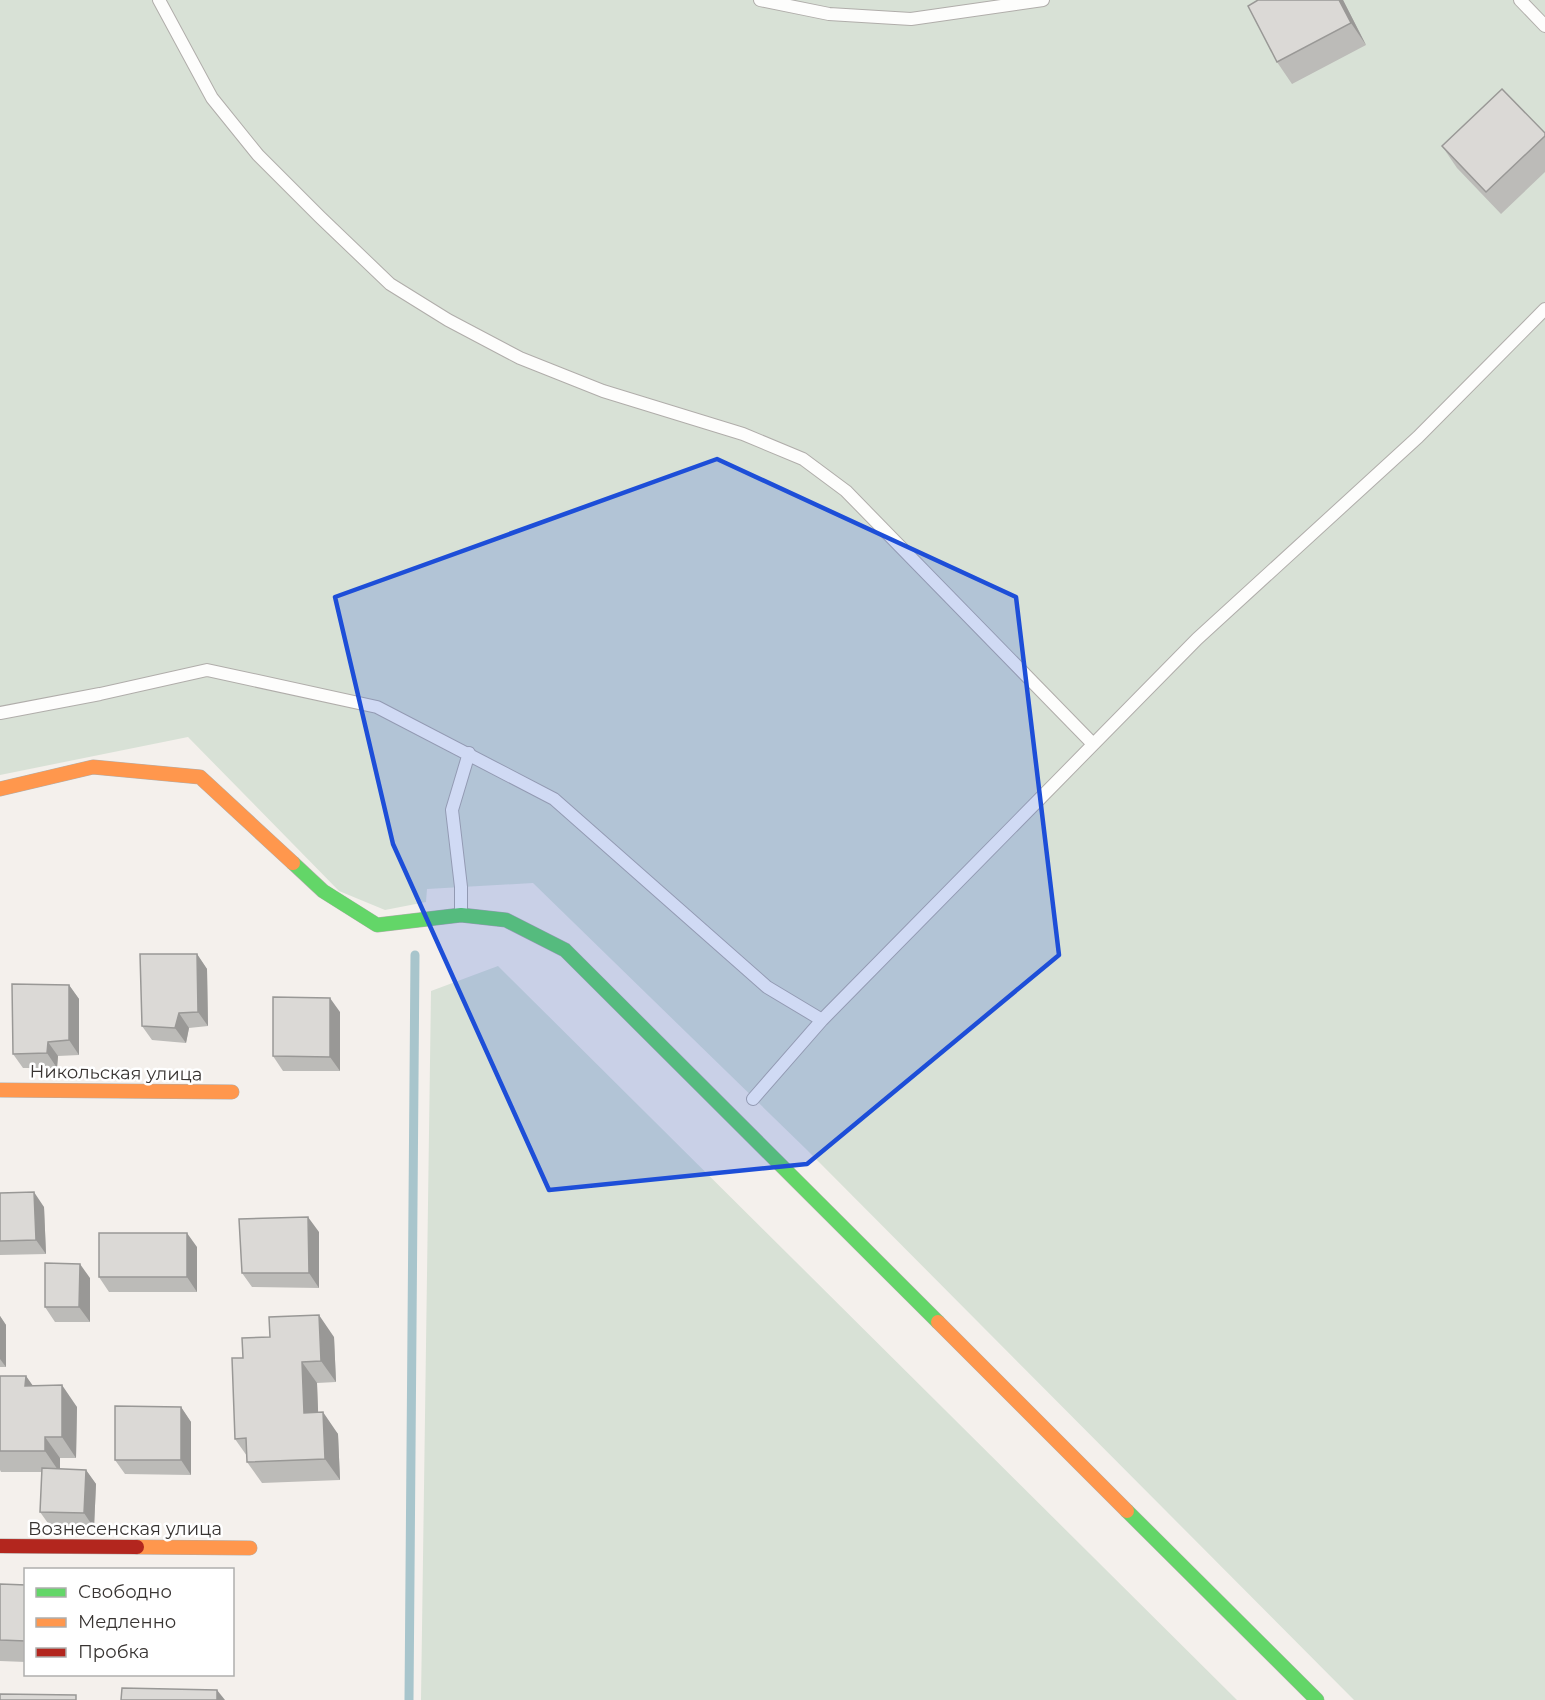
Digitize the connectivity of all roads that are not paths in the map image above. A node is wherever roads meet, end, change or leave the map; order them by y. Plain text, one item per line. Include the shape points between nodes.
1 (159, 0) edge
2 (760, 0) edge
3 (1043, 0) edge
4 (1520, 0) edge
5 (1545, 26) edge
6 (1545, 309) edge
7 (0, 713) edge
8 (1093, 744) junction
9 (469, 753) junction
10 (0, 789) edge
11 (461, 915) junction
12 (822, 1020) junction
13 (0, 1090) edge
14 (232, 1092) dead end
15 (753, 1099) dead end
16 (0, 1546) edge
17 (250, 1548) dead end
18 (1317, 1700) edge

1 - 8 lane via 212,98 258,154 390,284 520,358 603,391 743,434 803,459 846,491
2 - 3 lane via 829,14 912,19
4 - 5 lane
6 - 8 lane via 1418,437 1197,639
7 - 9 lane via 207,670 377,707
8 - 12 lane
9 - 11 lane via 452,810
9 - 12 lane via 554,799 767,987
10 - 11 street via 93,767 200,777 323,891 377,925
11 - 18 street via 506,920 565,950
12 - 15 lane
13 - 14 street, Никольская улица
16 - 17 street, Вознесенская улица

